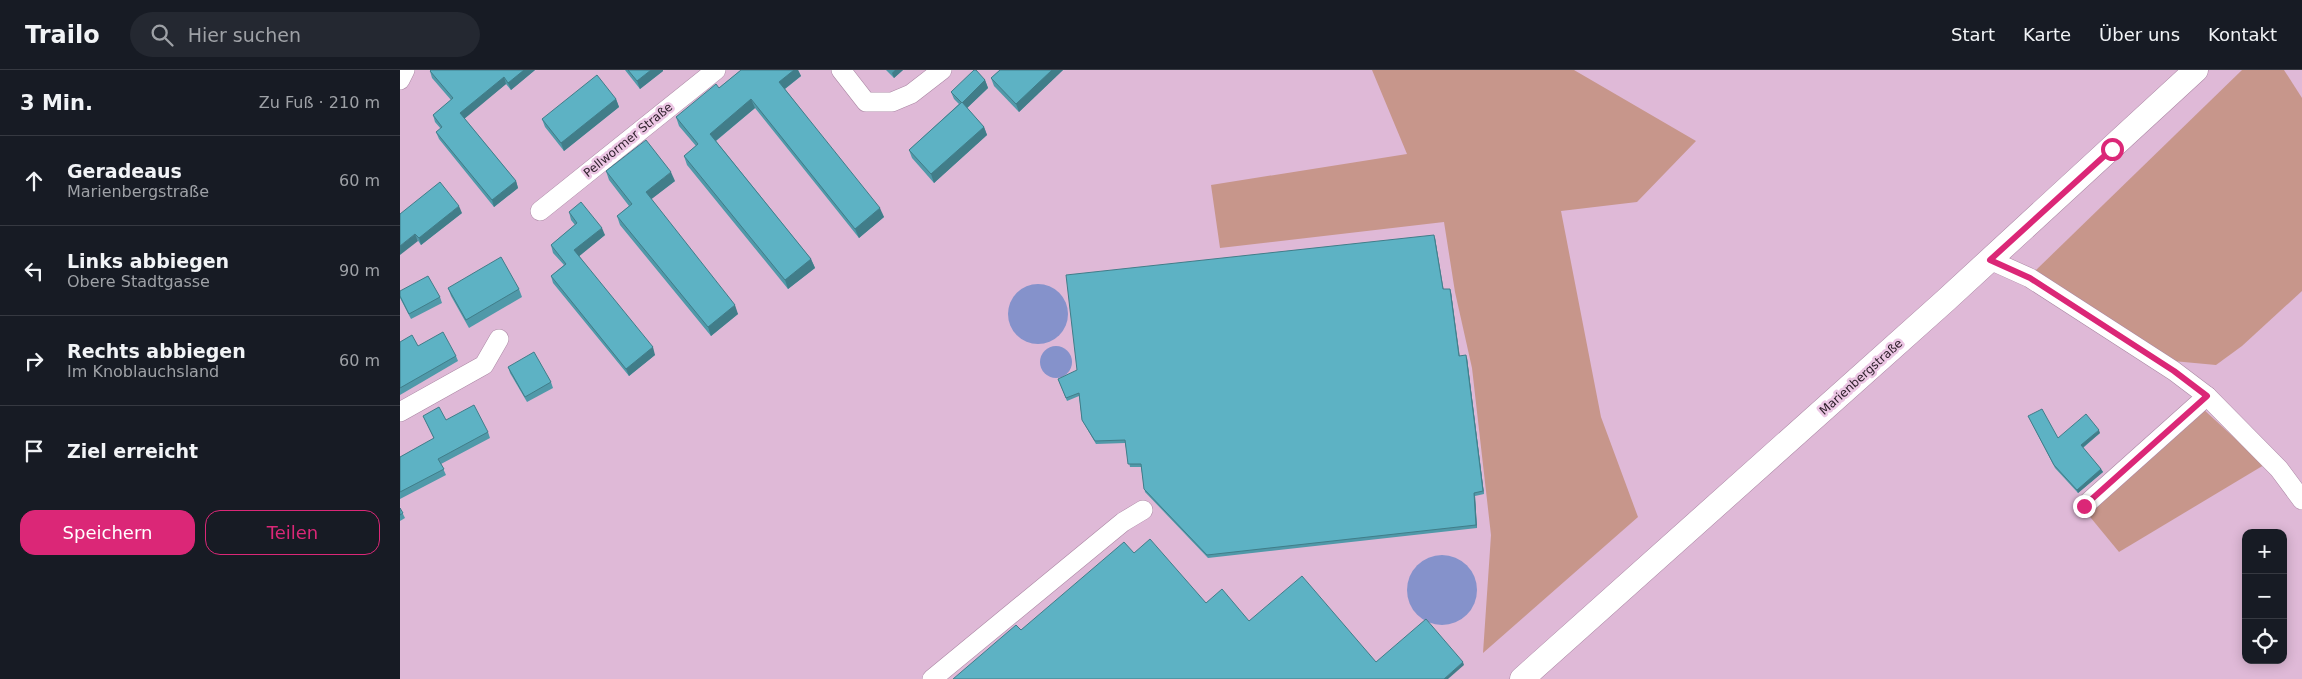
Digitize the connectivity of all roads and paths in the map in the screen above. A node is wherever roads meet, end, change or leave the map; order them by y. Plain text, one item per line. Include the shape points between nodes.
1 (405, 70) edge
2 (716, 70) edge
3 (841, 70) edge
4 (942, 70) edge
5 (2196, 70) edge
6 (400, 80) edge
7 (540, 211) dead end
8 (1990, 260) junction
9 (499, 339) dead end
10 (2207, 396) junction
11 (400, 412) edge
12 (2302, 500) edge
13 (2084, 506) dead end
14 (1143, 510) dead end
15 (932, 679) edge
16 (1522, 679) edge

1 - 6 street
2 - 7 street, Pellwormer Straße
3 - 4 street via 866,102 892,102 911,94
5 - 8 main road, Marienbergstraße
8 - 10 street via 2030,278
8 - 16 main road, Marienbergstraße
9 - 11 street via 484,365
10 - 12 street via 2280,469
10 - 13 street
14 - 15 street via 1123,522

